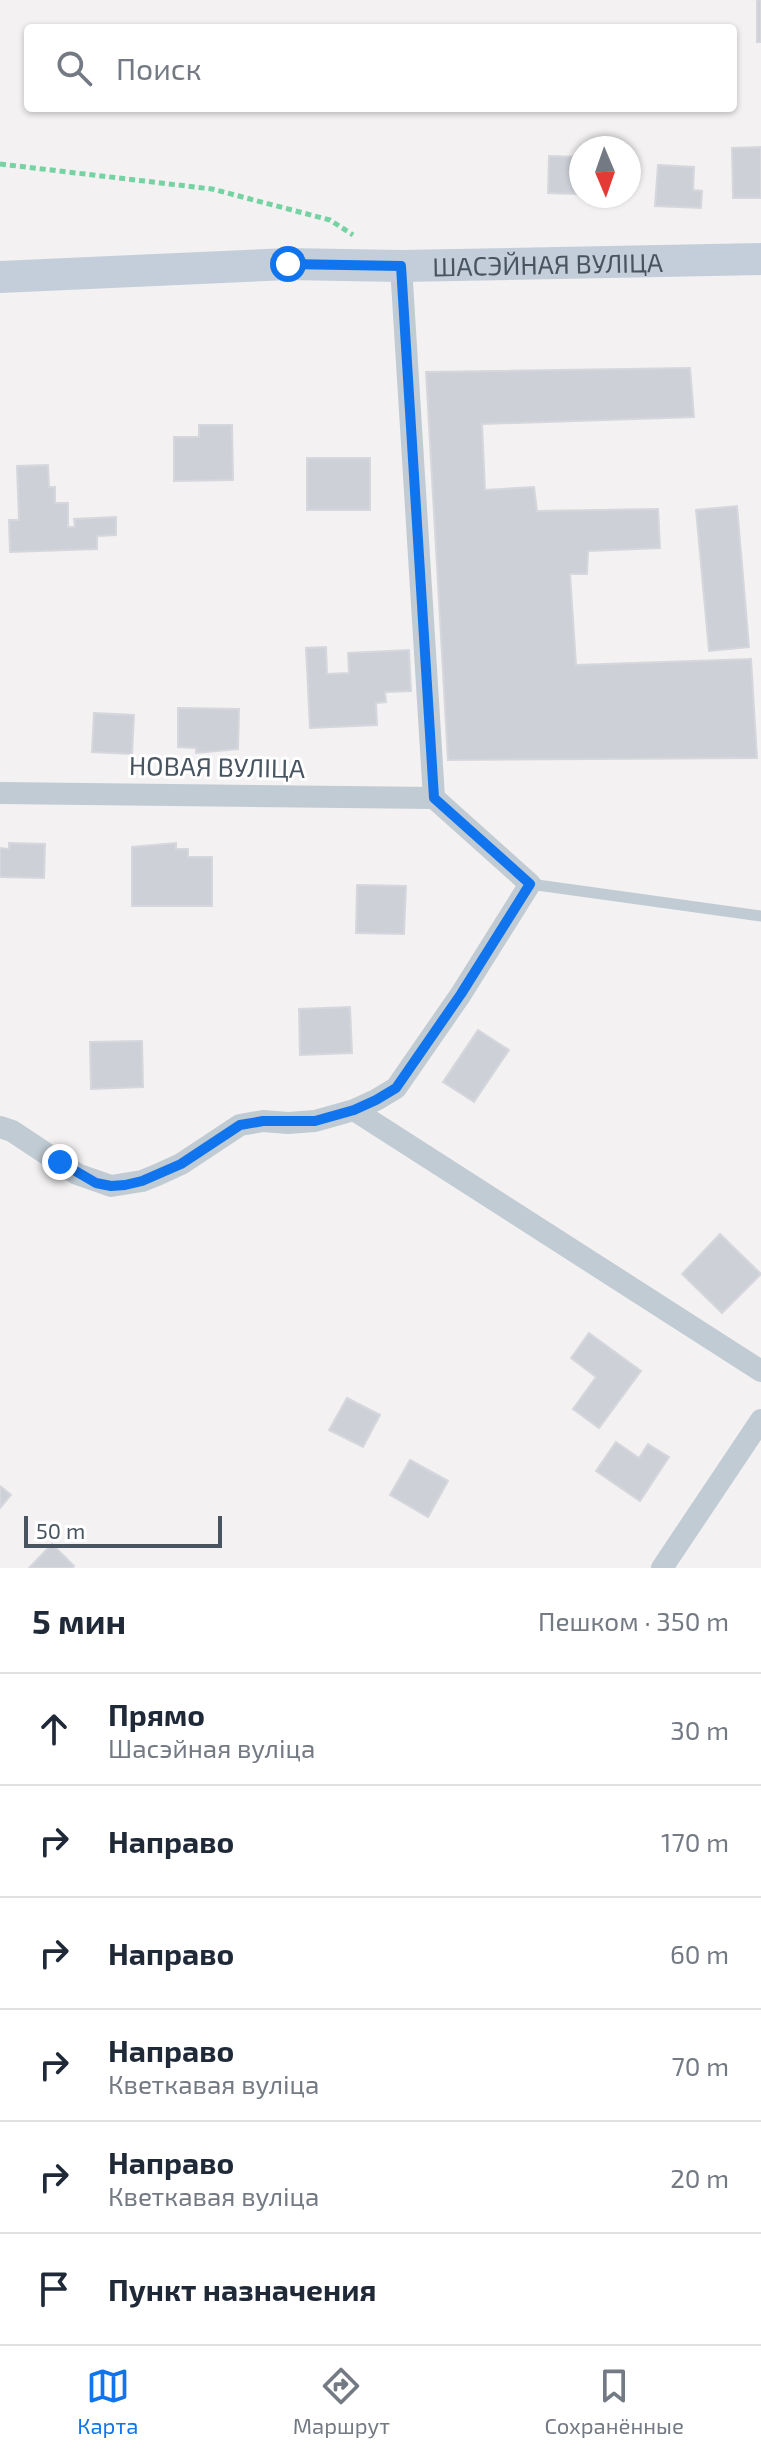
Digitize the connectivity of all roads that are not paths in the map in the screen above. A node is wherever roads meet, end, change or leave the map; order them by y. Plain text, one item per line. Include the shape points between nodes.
1 (761, 259) edge
2 (401, 266) junction
3 (0, 277) edge
4 (0, 793) edge
5 (434, 798) junction
6 (530, 884) junction
7 (761, 916) edge
8 (354, 1110) junction
9 (0, 1127) edge
10 (761, 1371) edge
11 (761, 1420) edge
12 (662, 1568) edge

1 - 2 main road, ШАСЭЙНАЯ ВУЛІЦА
2 - 3 main road, ШАСЭЙНАЯ ВУЛІЦА via 258,265
2 - 5 street
4 - 5 street, НОВАЯ ВУЛІЦА
5 - 6 street
6 - 7 lane
6 - 8 street via 396,1088
8 - 9 street via 315,1121 240,1125 181,1164 142,1181 111,1186 77,1174
8 - 10 street
11 - 12 street

